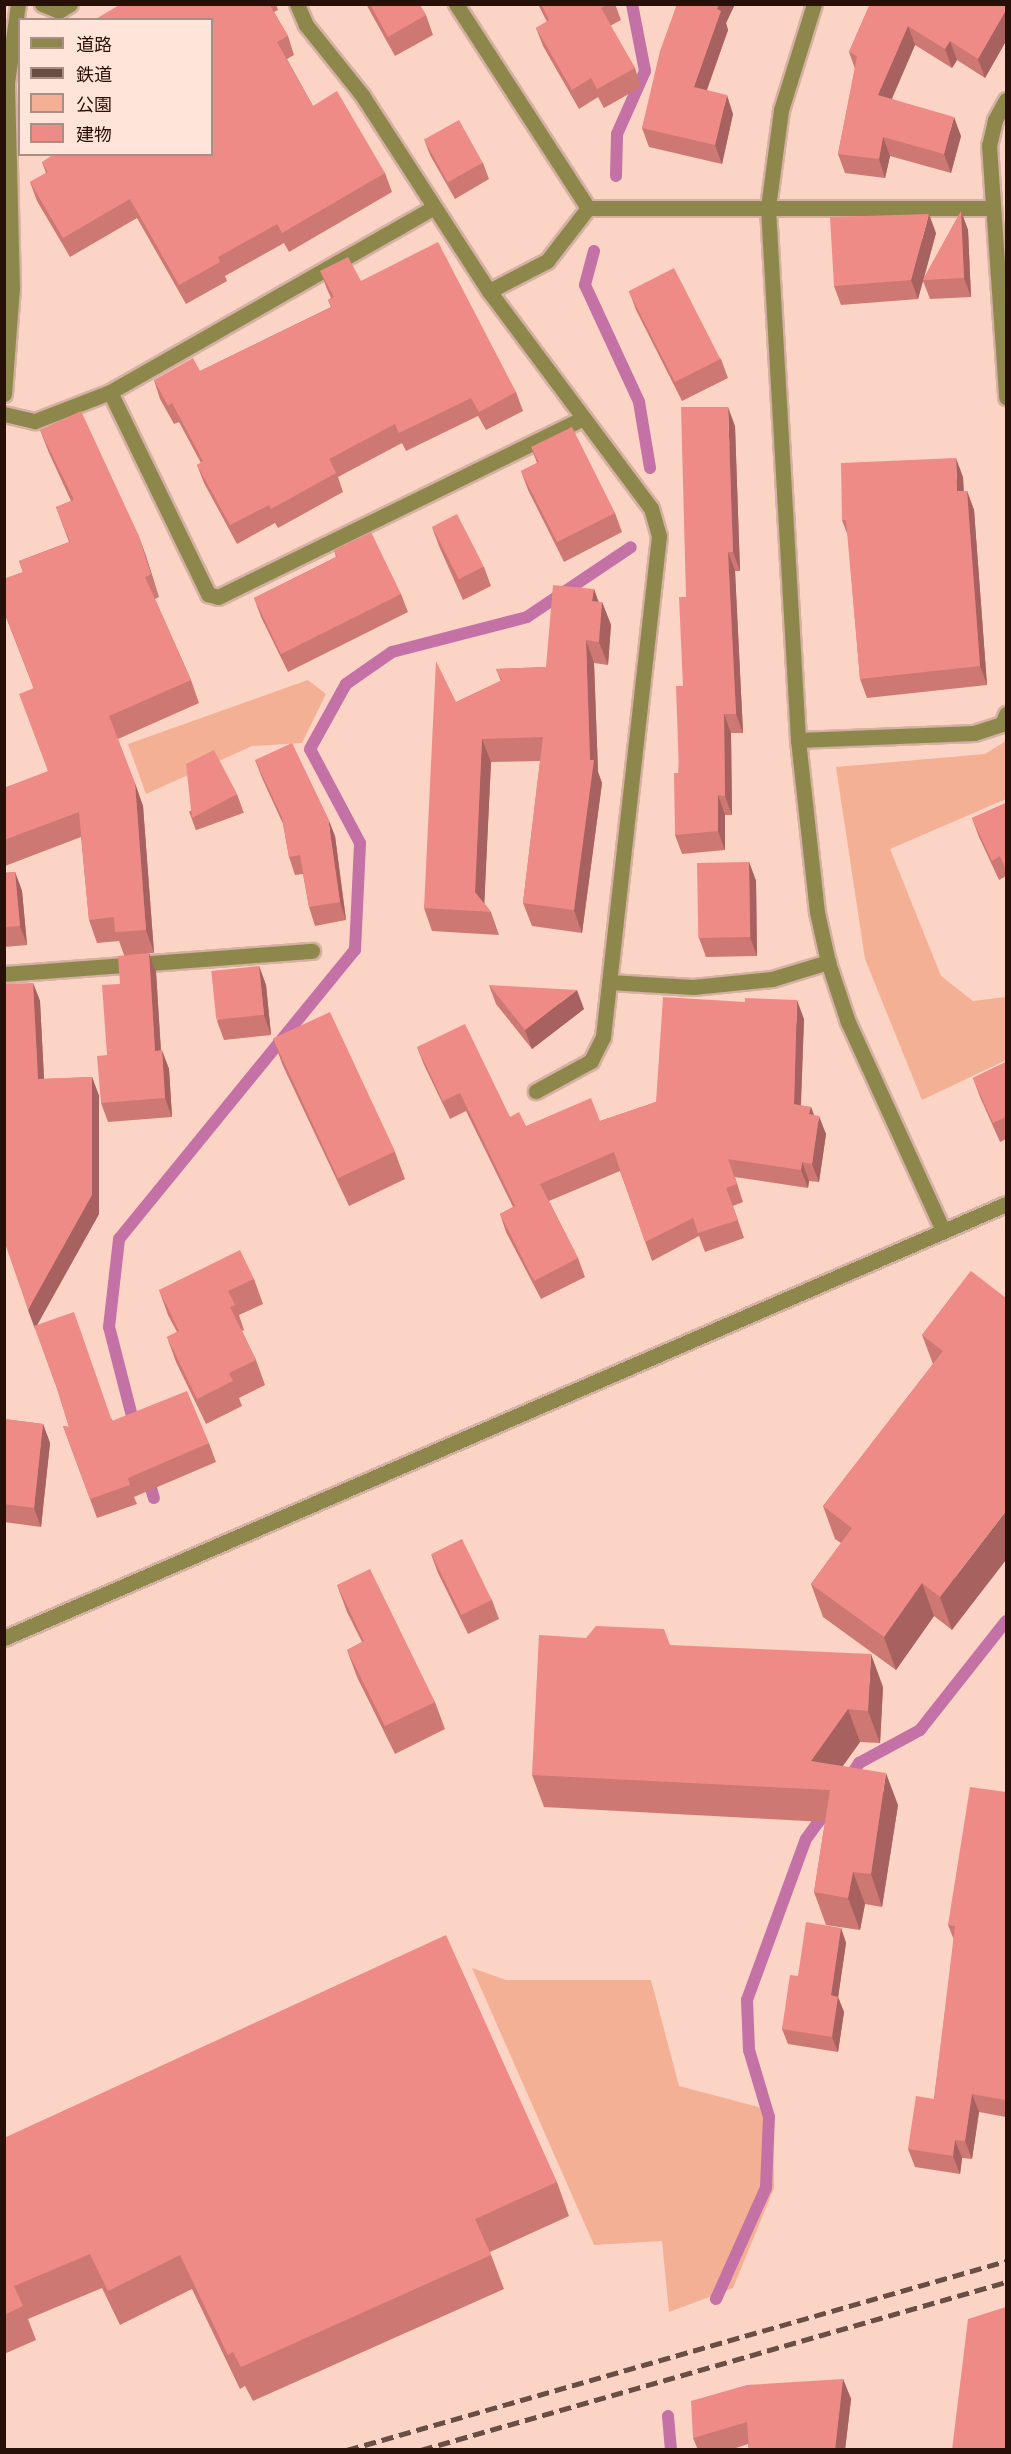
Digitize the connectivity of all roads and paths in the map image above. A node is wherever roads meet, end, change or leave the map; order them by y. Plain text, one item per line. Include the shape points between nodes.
1 (18, 4) edge
2 (42, 4) edge
3 (70, 4) edge
4 (297, 4) edge
5 (456, 4) edge
6 (814, 4) edge
7 (1006, 100) edge
8 (432, 208) junction
9 (588, 208) junction
10 (768, 208) junction
11 (991, 208) junction
12 (489, 291) junction
13 (110, 392) junction
14 (4, 394) edge
15 (1006, 397) edge
16 (4, 414) edge
17 (583, 418) junction
18 (1006, 714) edge
19 (798, 740) junction
20 (312, 951) dead end
21 (828, 962) junction
22 (4, 974) edge
23 (609, 982) junction
24 (536, 1091) dead end
25 (1006, 1204) edge
26 (943, 1230) junction
27 (4, 1638) edge

1 - 14 street via 7,84 12,288
2 - 3 street via 59,11
4 - 8 street via 306,25 362,95
5 - 9 street
6 - 10 street via 781,110
7 - 11 street via 995,120 989,145
8 - 12 street
8 - 13 street
9 - 10 street
9 - 12 street via 547,261
10 - 11 street
10 - 19 street
11 - 15 street
12 - 17 street
13 - 16 street via 35,420
13 - 17 street via 208,594 218,597
17 - 23 street via 651,508 659,536
18 - 19 street via 1002,724 974,733
19 - 21 street via 817,912
20 - 22 street
21 - 23 street via 772,979 693,987
21 - 26 street via 848,1022
23 - 24 street via 603,1037 591,1061
25 - 26 street
26 - 27 street via 396,1472

